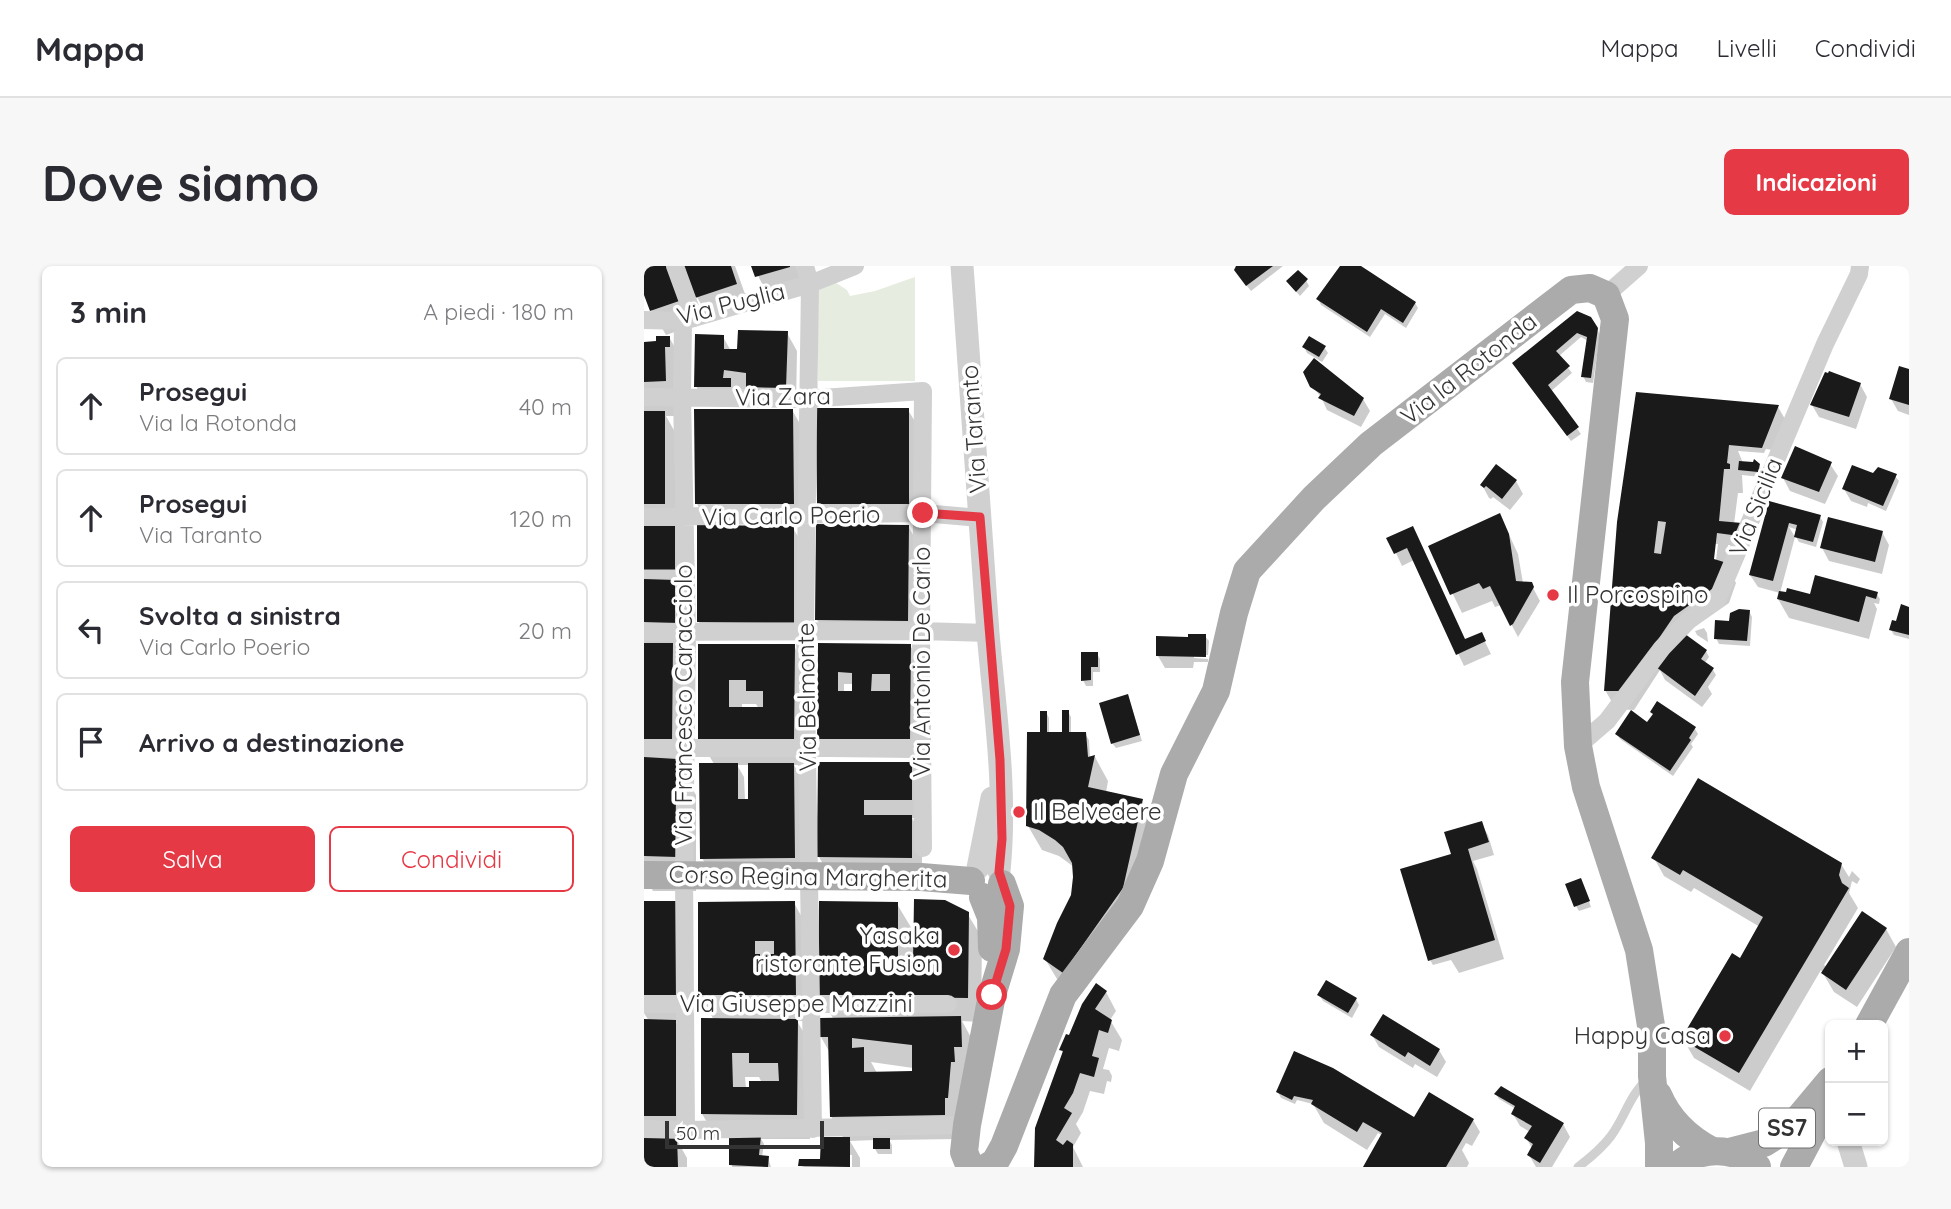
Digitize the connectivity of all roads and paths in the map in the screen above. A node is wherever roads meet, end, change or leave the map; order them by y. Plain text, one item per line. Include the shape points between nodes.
1 (675, 266) edge
2 (805, 266) edge
3 (855, 266) edge
4 (962, 266) edge
5 (1639, 266) edge
6 (1860, 266) edge
7 (810, 284) junction
8 (1605, 295) junction
9 (688, 319) junction
10 (644, 320) edge
11 (923, 391) joint
12 (644, 397) edge
13 (682, 397) junction
14 (807, 399) junction
15 (923, 513) junction
16 (807, 515) junction
17 (644, 517) edge
18 (980, 517) junction
19 (683, 518) junction
20 (644, 574) edge
21 (685, 574) junction
22 (806, 631) junction
23 (921, 631) junction
24 (644, 632) edge
25 (687, 632) junction
26 (988, 633) junction
27 (1578, 746) junction
28 (644, 748) edge
29 (684, 748) junction
30 (808, 748) junction
31 (922, 748) junction
32 (923, 848) dead end
33 (684, 874) junction
34 (644, 875) edge
35 (809, 875) junction
36 (987, 880) junction
37 (1909, 952) edge
38 (684, 1003) junction
39 (644, 1004) edge
40 (810, 1004) junction
41 (948, 1004) dead end
42 (1872, 1020) edge
43 (1652, 1076) junction
44 (1829, 1083) edge
45 (1825, 1108) edge
46 (967, 1125) junction
47 (644, 1129) edge
48 (813, 1129) junction
49 (686, 1130) junction
50 (1850, 1146) edge
51 (1720, 1151) junction
52 (973, 1167) edge
53 (987, 1167) edge
54 (1578, 1167) edge
55 (1659, 1167) edge
56 (1676, 1167) edge
57 (1757, 1167) edge
58 (1794, 1167) edge
59 (1856, 1167) edge

1 - 9 street
2 - 7 street, Via Belmonte
3 - 7 street, Via Puglia
4 - 18 street, Via Taranto
5 - 8 street
6 - 27 street, Via Sicilia via 1717,600 1662,648 1607,721
7 - 9 street, Via Puglia
7 - 14 street, Via Belmonte
8 - 27 main road via 1615,319 1575,681
8 - 53 main road, Via la Rotonda via 1590,288 1571,290 1381,436 1314,498 1247,571 1216,691 1174,774 1150,861 1130,906 1063,995 1004,1146
9 - 10 street, Via Puglia
9 - 13 street, Via Francesco Caracciolo
11 - 14 street, Via Zara
11 - 15 street, Via Antonio De Carlo
12 - 13 street, Via Zara
13 - 14 street, Via Zara
13 - 19 street, Via Francesco Caracciolo
14 - 16 street, Via Belmonte
15 - 16 street, Via Carlo Poerio
15 - 18 street, Via Carlo Poerio
15 - 23 street, Via Antonio De Carlo
16 - 19 street, Via Carlo Poerio
16 - 22 street, Via Belmonte
17 - 19 street, Via Carlo Poerio
18 - 26 street, Via Taranto
19 - 21 street, Via Francesco Caracciolo
20 - 21 lane
21 - 25 street, Via Francesco Caracciolo
22 - 23 street
22 - 25 street
22 - 30 street, Via Belmonte
23 - 26 street
23 - 31 street, Via Antonio De Carlo
24 - 25 street
25 - 29 street, Via Francesco Caracciolo
26 - 36 street, Via Taranto via 1002,839
27 - 43 main road via 1586,787 1639,950 1652,1032
28 - 29 street
29 - 30 street
29 - 33 street, Via Francesco Caracciolo
30 - 31 street
30 - 35 street, Via Belmonte
31 - 32 street, Via Antonio De Carlo
33 - 34 main road, Corso Regina Margherita
33 - 35 main road, Corso Regina Margherita
33 - 38 street, Via Francesco Caracciolo
35 - 36 main road, Corso Regina Margherita
35 - 40 street, Via Belmonte
36 - 46 main road via 992,995
37 - 42 main road
38 - 39 street, Via Giuseppe Mazzini
38 - 40 street, Via Giuseppe Mazzini
38 - 49 street, Via Francesco Caracciolo
40 - 41 street, Via Giuseppe Mazzini
40 - 48 street, Via Belmonte
43 - 51 main road via 1669,1116 1689,1137
43 - 54 lane via 1637,1088 1612,1136
43 - 55 main road
44 - 51 main road, SS7 via 1794,1124 1764,1143
45 - 58 main road, SS7
46 - 48 street
46 - 52 main road via 964,1152
47 - 49 street
48 - 49 street
50 - 59 street
51 - 56 main road via 1695,1155
51 - 57 main road via 1750,1160

